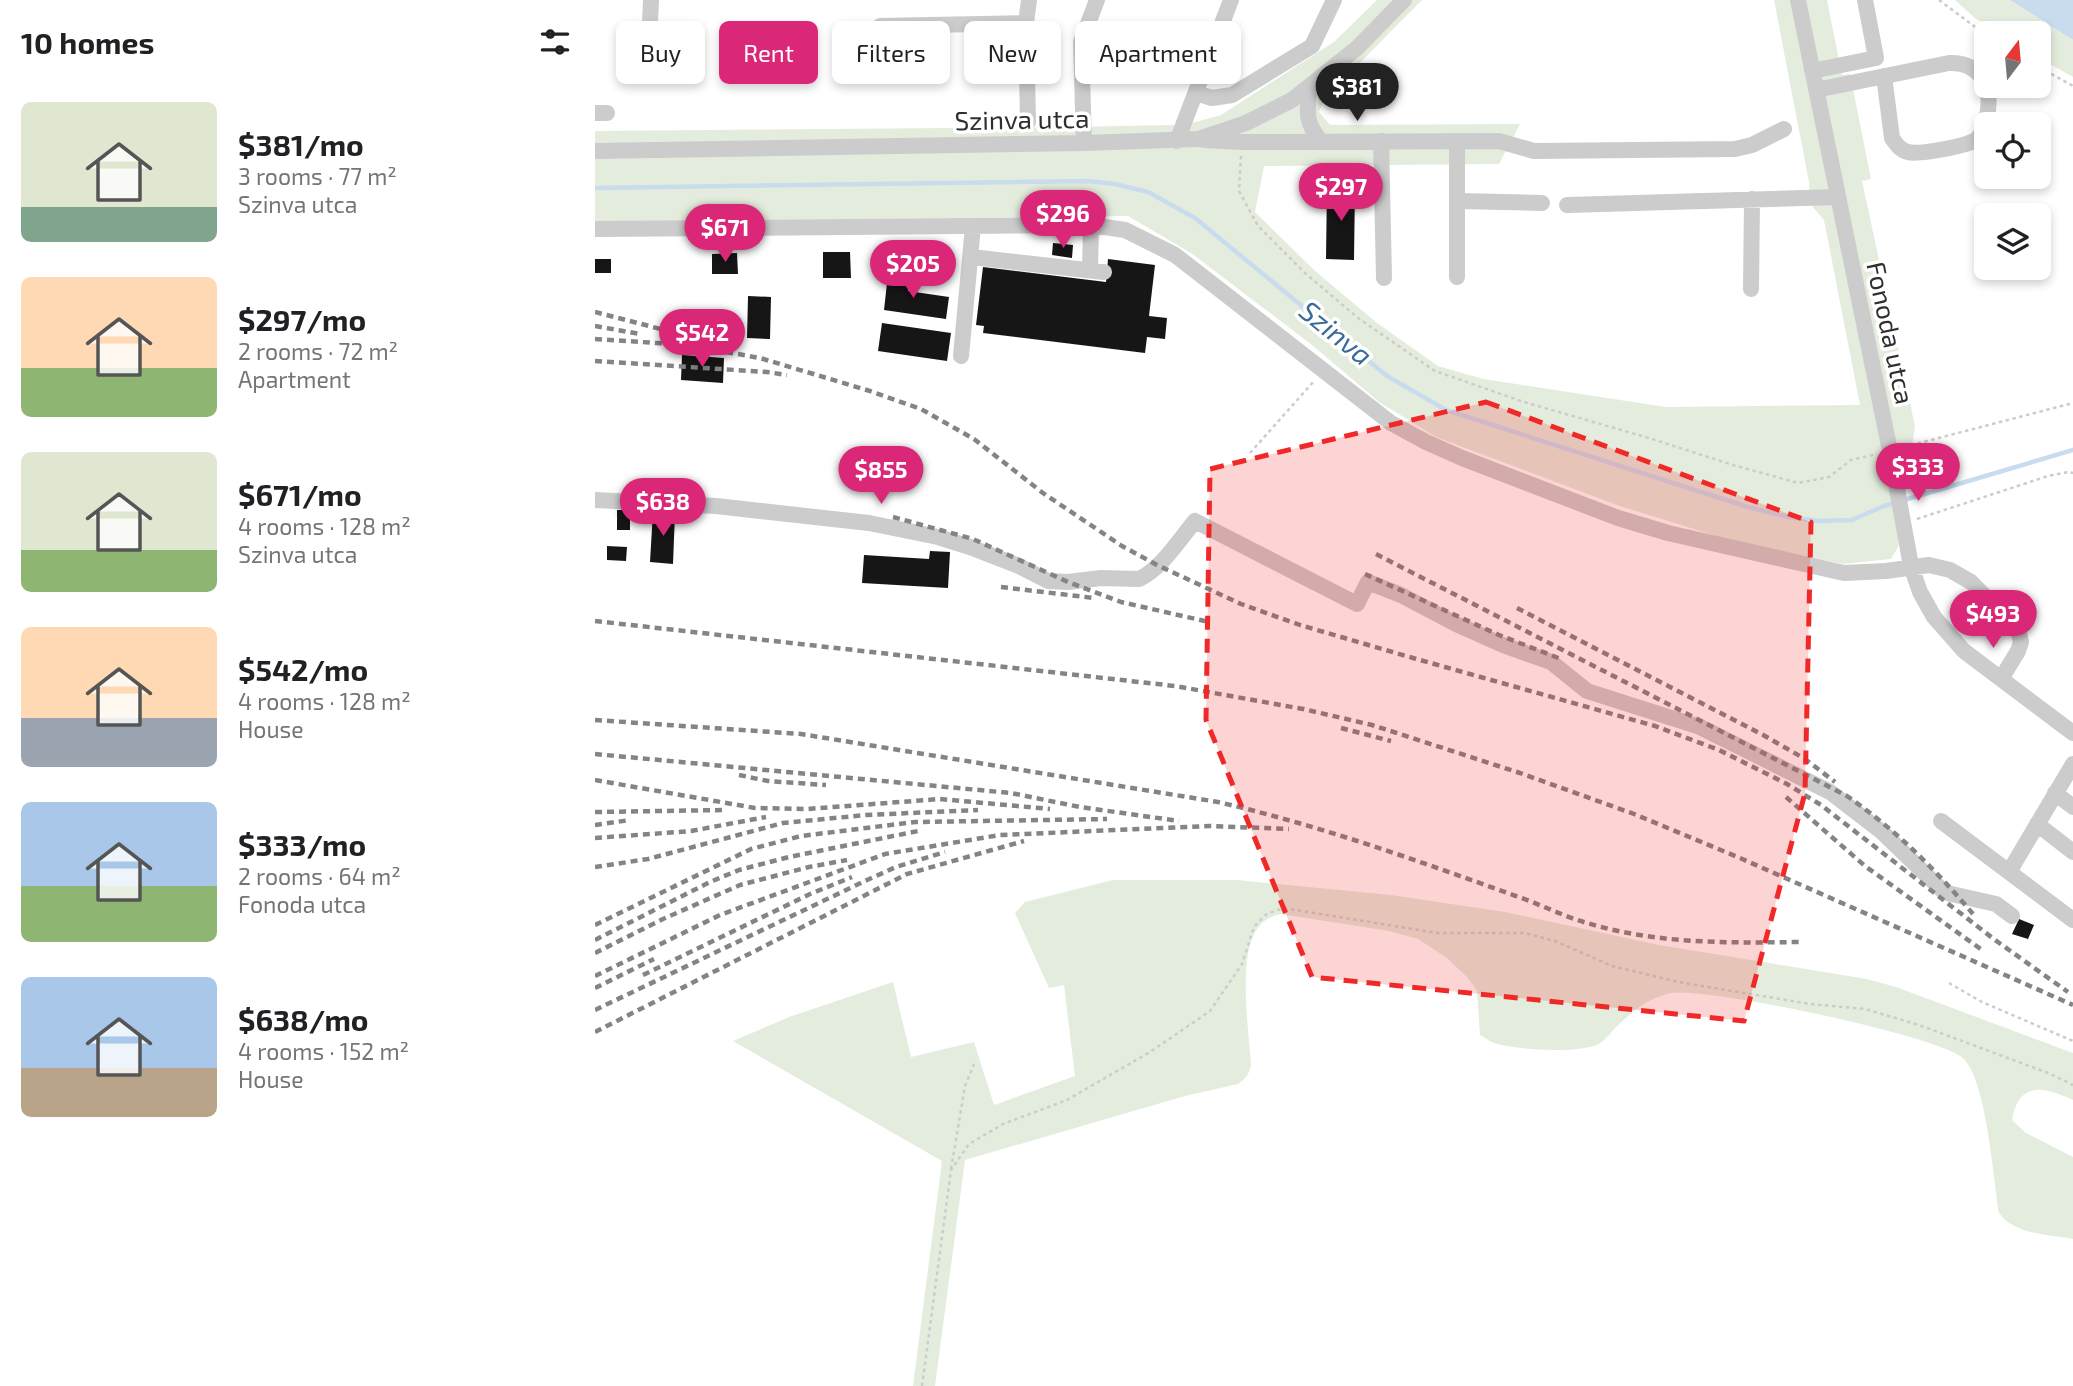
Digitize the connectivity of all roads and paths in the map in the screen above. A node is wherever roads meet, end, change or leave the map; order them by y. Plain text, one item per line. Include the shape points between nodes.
1 (651, 0) edge
2 (1029, 0) edge
3 (1097, 0) edge
4 (1231, 0) edge
5 (1334, 0) edge
6 (1404, 0) edge
7 (1798, 0) edge
8 (1865, 0) edge
9 (1939, 0) edge
10 (650, 21) edge
11 (1026, 21) edge
12 (1974, 26) edge
13 (1812, 71) junction
14 (2051, 73) edge
15 (1884, 76) junction
16 (1027, 84) edge
17 (2073, 86) edge
18 (1309, 88) junction
19 (1816, 90) junction
20 (1196, 93) junction
21 (1028, 122) dead end
22 (1784, 130) dead end
23 (1198, 139) junction
24 (1177, 141) junction
25 (1381, 141) junction
26 (1457, 141) junction
27 (1242, 142) junction
28 (1321, 142) junction
29 (1084, 143) junction
30 (595, 151) edge
31 (1837, 197) junction
32 (1752, 199) junction
33 (1458, 201) junction
34 (1542, 203) dead end
35 (1567, 205) dead end
36 (1094, 225) junction
37 (973, 226) junction
38 (595, 229) edge
39 (971, 257) junction
40 (1458, 277) dead end
41 (1384, 278) dead end
42 (1751, 289) dead end
43 (961, 356) dead end
44 (1324, 369) junction
45 (2073, 404) edge
46 (1890, 451) junction
47 (1250, 453) dead end
48 (2073, 473) edge
49 (595, 500) edge
50 (1910, 526) junction
51 (1910, 566) junction
52 (2001, 679) junction
53 (2073, 733) edge
54 (2073, 764) edge
55 (2055, 793) junction
56 (2073, 807) edge
57 (1941, 821) dead end
58 (2037, 824) junction
59 (2073, 852) edge
60 (2009, 872) junction
61 (2013, 916) dead end
62 (2073, 920) edge
63 (1949, 983) dead end
64 (2073, 1041) edge
65 (974, 1064) dead end
66 (2073, 1085) edge
67 (951, 1170) junction
68 (922, 1386) edge

1 - 10 street
2 - 11 street
3 - 29 street via 1081,43
4 - 20 street
5 - 20 street via 1312,46 1232,96 1212,98
6 - 18 street, Szinva utca
7 - 13 street, Fonoda utca
8 - 13 street via 1876,58
9 - 12 path
13 - 19 street, Fonoda utca
14 - 17 path
15 - 15 street via 1949,63 1966,66 1979,74 1990,98 1981,134 1968,144 1915,153 1898,147 1892,138
15 - 19 street
16 - 21 street
18 - 23 street, Szinva utca via 1246,123
18 - 28 street via 1308,122
19 - 31 street, Fonoda utca
20 - 24 street
22 - 26 street via 1735,149 1534,151 1511,143
23 - 24 street, Szinva utca
23 - 27 street
24 - 29 street, Szinva utca
25 - 26 street
25 - 28 street
25 - 41 street
26 - 33 street
27 - 28 street
27 - 46 path via 1239,191 1258,226 1358,318 1435,371 1798,483 1829,477 1851,460
29 - 30 street, Szinva utca
31 - 32 street
31 - 46 street, Fonoda utca
32 - 35 street
32 - 42 street
33 - 34 street
33 - 40 street
36 - 37 street
36 - 39 street via 1097,271
36 - 44 street via 1125,230 1175,255
37 - 38 street
37 - 39 street
39 - 43 street
44 - 47 path
44 - 51 street via 1391,423 1426,442 1618,517 1668,533 1844,573
45 - 46 path
46 - 50 street, Fonoda utca
48 - 50 path via 2048,476
49 - 61 street via 716,506 869,523 959,543 1057,582 1139,579 1165,558 1195,521 1357,604 1368,582 1551,662 1587,691 1700,727 1829,792 1882,832 1947,893 1996,904
50 - 51 street, Fonoda utca
51 - 52 street, Fonoda utca via 1942,628
51 - 52 street via 1938,566 1961,575 2014,624 2021,642
52 - 53 street, Fonoda utca
54 - 55 street
55 - 56 street
55 - 58 street
57 - 60 street
58 - 59 street
58 - 60 street
60 - 62 street
63 - 64 path
65 - 67 path via 965,1086
66 - 67 path via 1919,1025 1865,1009 1678,982 1612,966 1525,933 1437,933 1276,910 1254,927 1242,964 1210,1010 1150,1052 1067,1100 1003,1124 969,1144
67 - 68 path

